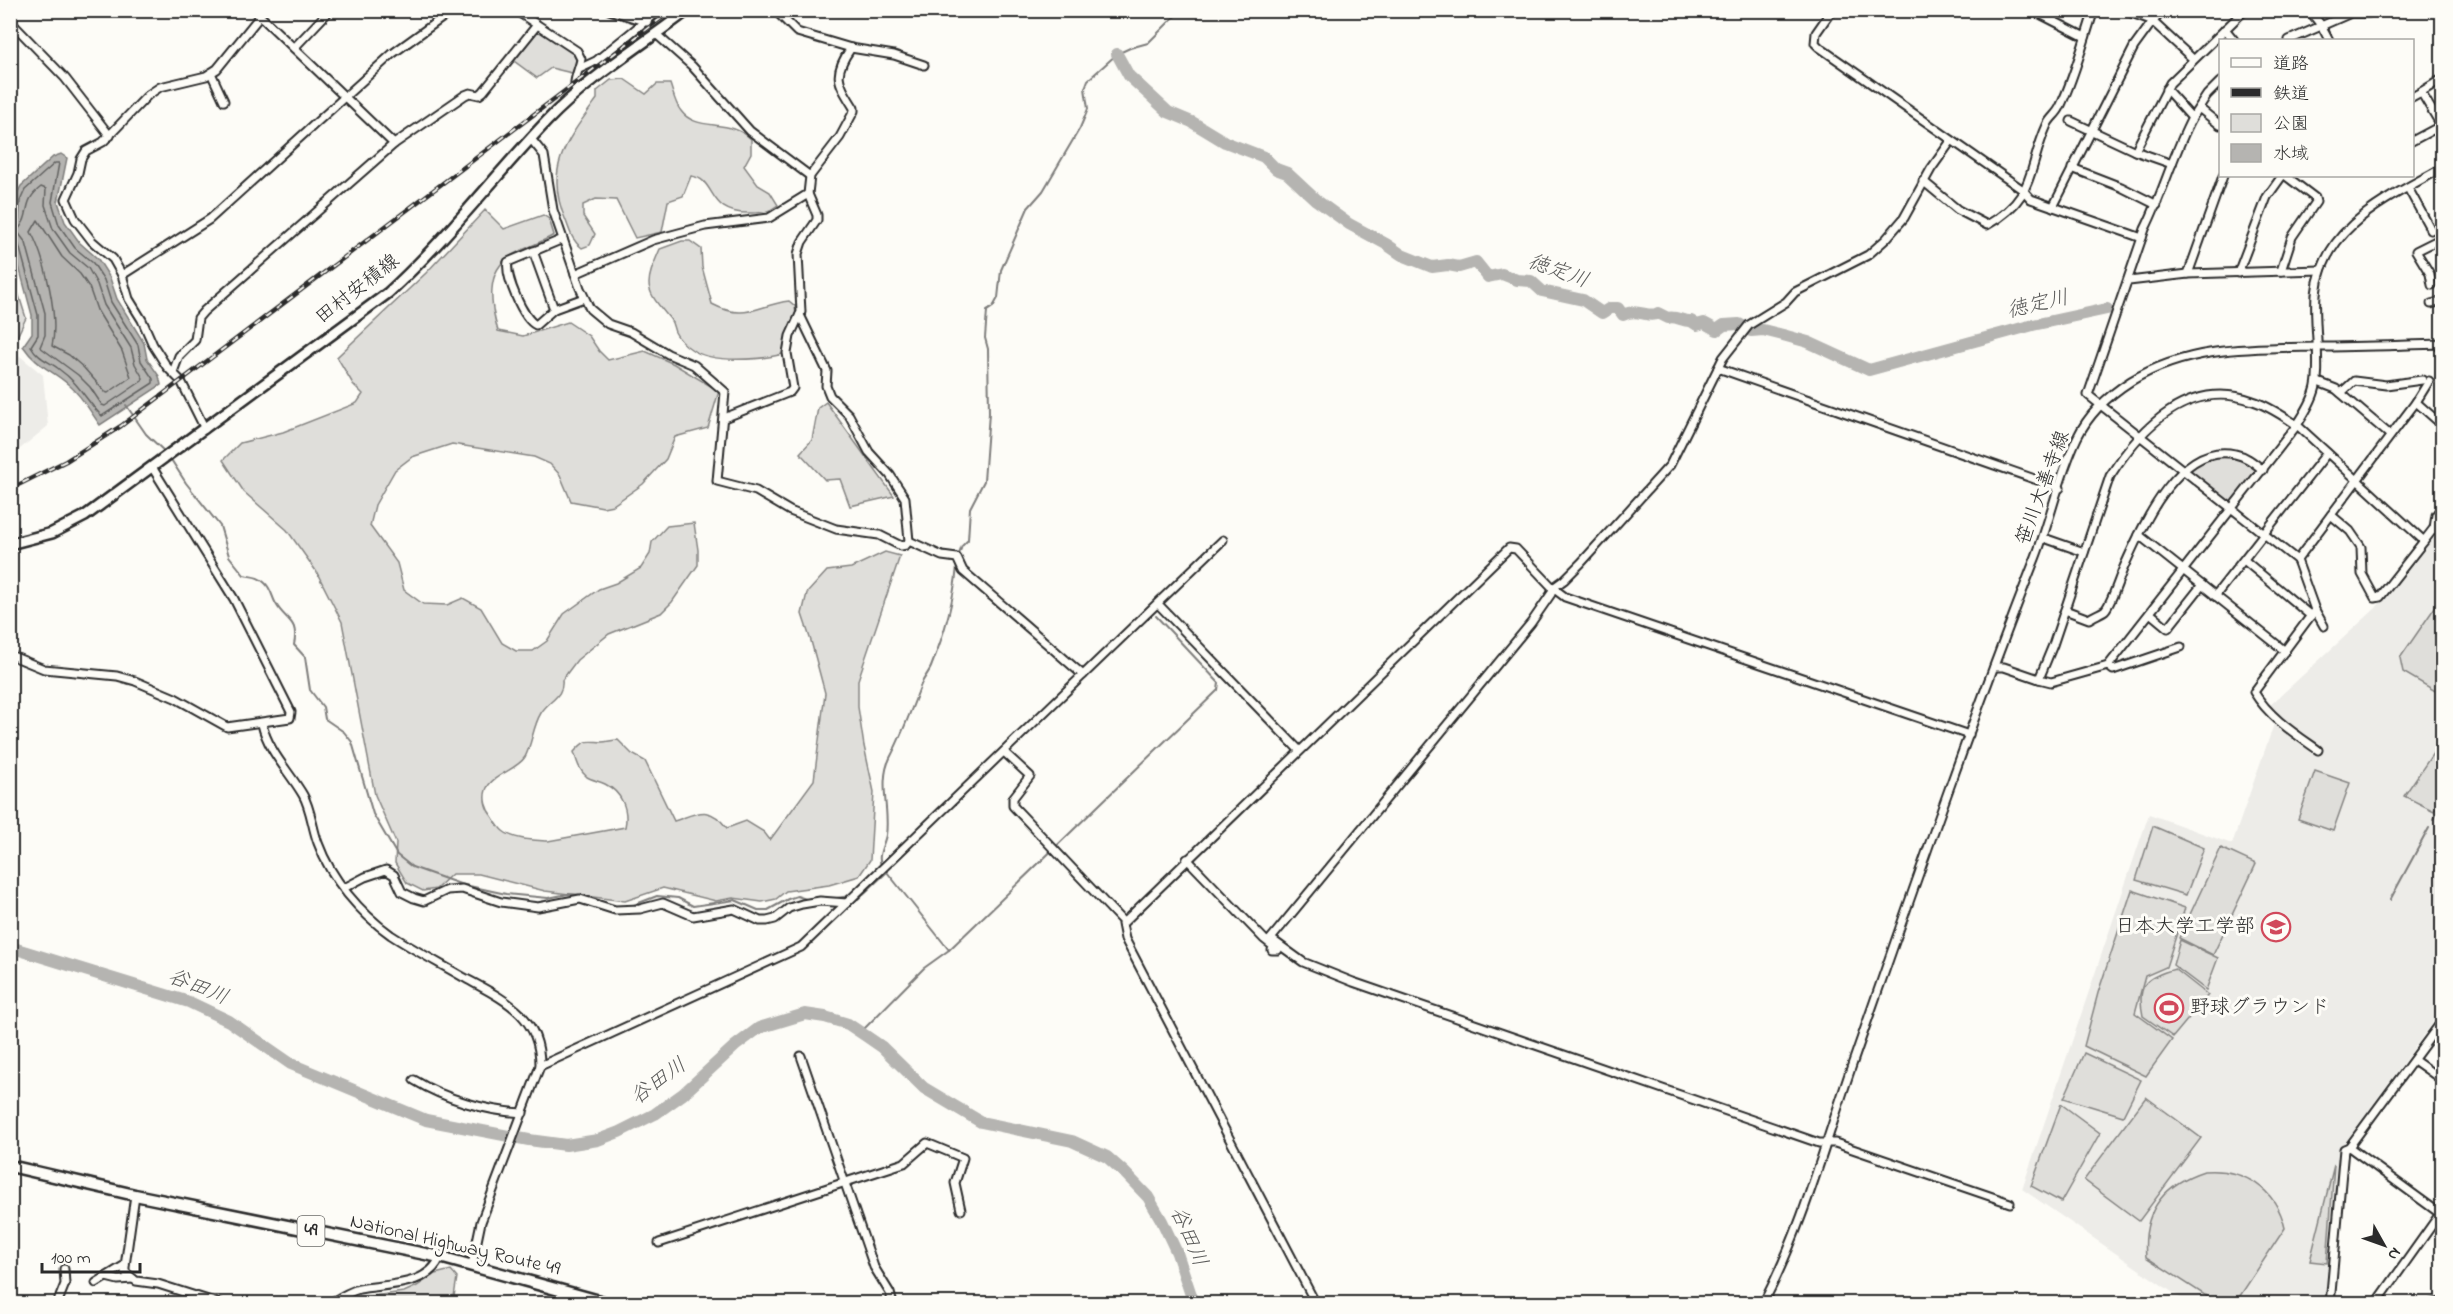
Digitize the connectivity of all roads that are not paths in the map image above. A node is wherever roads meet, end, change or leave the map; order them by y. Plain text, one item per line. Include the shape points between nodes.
1 (330, 10) edge
2 (453, 10) edge
3 (515, 10) edge
4 (609, 10) edge
5 (659, 10) edge
6 (688, 10) edge
7 (775, 10) edge
8 (1832, 10) edge
9 (2032, 10) edge
10 (2094, 10) edge
11 (2123, 10) edge
12 (2164, 10) edge
13 (2245, 10) edge
14 (2309, 10) edge
15 (2383, 10) edge
16 (257, 13) edge
17 (10, 21) edge
18 (2153, 21) junction
19 (646, 22) junction
20 (537, 25) junction
21 (2321, 25) junction
22 (2225, 29) junction
23 (656, 34) junction
24 (2085, 37) junction
25 (2233, 39) edge
26 (2291, 39) edge
27 (2328, 39) edge
28 (294, 48) junction
29 (851, 48) junction
30 (2193, 59) junction
31 (924, 65) dead end
32 (579, 69) junction
33 (210, 73) junction
34 (2442, 79) edge
35 (2219, 83) edge
36 (2166, 88) junction
37 (2421, 92) junction
38 (577, 93) junction
39 (2414, 96) edge
40 (345, 97) junction
41 (224, 101) dead end
42 (2199, 108) junction
43 (2192, 118) junction
44 (2071, 122) dead end
45 (2219, 124) edge
46 (2442, 126) edge
47 (2090, 130) junction
48 (110, 136) junction
49 (531, 139) junction
50 (2414, 140) edge
51 (1951, 141) junction
52 (394, 144) junction
53 (2135, 151) junction
54 (2172, 164) junction
55 (2072, 168) junction
56 (2442, 168) edge
57 (810, 176) junction
58 (2223, 177) edge
59 (2283, 177) edge
60 (2285, 177) edge
61 (1923, 181) junction
62 (2408, 188) junction
63 (2024, 192) junction
64 (808, 194) junction
65 (2157, 205) junction
66 (2053, 207) junction
67 (2431, 230) dead end
68 (2442, 237) edge
69 (2142, 238) junction
70 (563, 239) junction
71 (532, 251) junction
72 (2321, 270) junction
73 (2281, 271) junction
74 (2238, 273) junction
75 (576, 274) junction
76 (2188, 274) junction
77 (122, 275) junction
78 (2129, 281) junction
79 (2432, 285) dead end
80 (585, 298) junction
81 (2442, 301) edge
82 (2431, 304) dead end
83 (554, 309) junction
84 (800, 315) junction
85 (2442, 344) edge
86 (2317, 347) junction
87 (1718, 368) junction
88 (173, 372) junction
89 (2318, 382) junction
90 (2341, 393) junction
91 (2416, 402) junction
92 (2101, 405) junction
93 (724, 418) junction
94 (2297, 425) junction
95 (2442, 425) edge
96 (205, 429) junction
97 (2140, 434) junction
98 (2390, 435) junction
99 (2327, 453) junction
100 (152, 467) junction
101 (2184, 469) junction
102 (2263, 470) junction
103 (2356, 480) junction
104 (2060, 488) junction
105 (2442, 507) edge
106 (2232, 510) junction
107 (2331, 515) junction
108 (2264, 534) junction
109 (2139, 535) junction
110 (2044, 538) junction
111 (1223, 540) dead end
112 (909, 541) junction
113 (2424, 541) junction
114 (10, 544) edge
115 (2084, 552) junction
116 (2244, 560) junction
117 (2296, 560) junction
118 (2184, 571) junction
119 (2202, 585) junction
120 (1553, 588) junction
121 (2215, 596) junction
122 (1158, 604) junction
123 (2065, 610) junction
124 (2150, 613) junction
125 (2313, 613) junction
126 (2324, 626) dead end
127 (2181, 647) dead end
128 (2285, 651) junction
129 (11, 656) edge
130 (2108, 666) junction
131 (1994, 667) junction
132 (1083, 675) junction
133 (2039, 679) junction
134 (262, 724) junction
135 (1969, 735) junction
136 (1299, 750) junction
137 (2318, 750) dead end
138 (1004, 752) junction
139 (1187, 859) junction
140 (344, 888) junction
141 (847, 903) junction
142 (1123, 921) junction
143 (1271, 941) junction
144 (1272, 950) dead end
145 (2442, 1021) edge
146 (801, 1056) dead end
147 (2414, 1059) junction
148 (540, 1065) junction
149 (414, 1080) dead end
150 (2442, 1080) edge
151 (522, 1114) junction
152 (1825, 1144) junction
153 (2349, 1147) junction
154 (10, 1166) edge
155 (846, 1182) junction
156 (135, 1195) junction
157 (2010, 1203) dead end
158 (961, 1210) dead end
159 (2442, 1213) edge
160 (659, 1243) dead end
161 (440, 1257) junction
162 (125, 1265) junction
163 (472, 1265) junction
164 (64, 1269) dead end
165 (106, 1277) junction
166 (133, 1279) junction
167 (96, 1283) dead end
168 (2442, 1302) edge
169 (57, 1304) edge
170 (221, 1304) edge
171 (329, 1304) edge
172 (610, 1304) edge
173 (893, 1304) edge
174 (1316, 1304) edge
175 (1762, 1304) edge
176 (2330, 1304) edge
177 (2376, 1304) edge
178 (2431, 1304) edge

1 - 28 street
2 - 40 street via 392,54
3 - 20 street
4 - 19 street
5 - 19 street
6 - 23 main road, 田村安積線
7 - 29 street via 797,32
8 - 51 street via 1816,33 1816,45
9 - 24 street
10 - 24 street
11 - 18 street
12 - 18 street
13 - 22 street
14 - 21 street
15 - 21 street via 2351,13
16 - 28 street
16 - 33 street via 228,57
17 - 48 street via 64,78
18 - 30 street
18 - 47 street via 2130,54
19 - 32 street via 596,61
20 - 32 street via 577,51 581,59
20 - 52 street via 483,92 465,95
21 - 26 street
21 - 27 street
22 - 25 street
22 - 30 street
23 - 38 main road, 田村安積線
23 - 57 street via 692,66 750,131
24 - 63 street via 2073,76 2048,124
28 - 40 street
29 - 31 street
29 - 57 street via 838,80 854,111
30 - 36 street
32 - 38 street via 575,79
33 - 41 street
33 - 48 street via 160,87
34 - 37 street
35 - 42 street
36 - 43 street
36 - 53 street
37 - 39 street
37 - 46 street
38 - 49 main road, 田村安積線
40 - 52 street
40 - 77 street via 210,219
42 - 43 street
42 - 45 street
43 - 54 street
44 - 47 street
46 - 50 street
47 - 53 street
47 - 55 street
48 - 77 street via 90,148 81,159 67,204
49 - 70 street via 544,155 553,210
49 - 96 main road, 田村安積線 via 447,234 388,293
51 - 61 street
51 - 63 street
52 - 88 street via 204,311 198,318 195,340 178,356
53 - 54 street
54 - 65 street
55 - 65 street
55 - 66 street
56 - 62 street
57 - 64 street
58 - 76 street
59 - 74 street via 2267,197
60 - 73 street via 2316,202 2292,237
61 - 63 street via 1958,210 1988,225
61 - 87 street via 1904,218 1868,255 1795,292 1786,302 1753,321
62 - 67 street
62 - 72 street via 2352,223 2337,239
63 - 66 street
64 - 75 street via 769,218 705,226 653,240
64 - 84 street via 817,220 798,254
65 - 69 street
66 - 69 street
68 - 79 street via 2416,251
69 - 78 street
70 - 71 street
70 - 75 street
71 - 83 street
71 - 83 street via 507,266 519,305 535,325
72 - 73 street
72 - 86 street via 2316,294
73 - 74 street
74 - 76 street
75 - 80 street
76 - 78 street
77 - 88 street via 131,303 153,345
78 - 92 street via 2088,395
80 - 83 street
80 - 93 street via 604,322 711,377 725,392
81 - 82 street
84 - 93 street via 787,353 793,390
84 - 112 street via 828,371 826,386 830,396 849,415 869,452 905,498
85 - 86 street, 笹川大善寺線
86 - 89 street
86 - 92 street, 笹川大善寺線 via 2234,349 2179,359 2132,381
87 - 104 street
87 - 120 street via 1670,465 1581,563
88 - 96 street
89 - 90 street
89 - 94 street via 2313,400
90 - 91 street via 2354,381 2386,385 2425,381
90 - 98 street
91 - 95 street
91 - 98 street
92 - 97 street
92 - 104 street, 笹川大善寺線 via 2078,436
93 - 112 street via 717,482 756,491 790,511 836,529 879,535 901,546
94 - 97 street via 2252,400 2222,395 2194,399 2172,409
94 - 99 street
94 - 102 street
96 - 100 main road, 田村安積線
97 - 101 street
97 - 115 street via 2110,476
98 - 103 street
99 - 103 street
99 - 108 street
100 - 114 main road, 田村安積線 via 70,525 36,539
100 - 134 street via 234,599 291,712 289,719
101 - 102 street via 2194,461 2219,453 2237,454
101 - 106 street
101 - 109 street
102 - 106 street
103 - 107 street
103 - 113 street
104 - 110 street, 笹川大善寺線
105 - 113 street
106 - 108 street
106 - 118 street
107 - 113 street via 2361,547 2362,574 2375,598 2380,597
107 - 117 street
108 - 116 street
108 - 117 street
109 - 118 street
109 - 123 street via 2105,610 2089,619
110 - 115 street
110 - 131 street, 笹川大善寺線
111 - 122 street
112 - 132 street via 942,556 958,558 963,570
115 - 123 street
116 - 121 street
116 - 125 street
117 - 125 street
118 - 119 street
118 - 124 street
119 - 121 street
119 - 124 street via 2168,628
120 - 135 street via 1565,597
120 - 136 street via 1516,549 1509,548
120 - 143 street via 1531,623
121 - 128 street
122 - 132 street
122 - 136 street
123 - 133 street
124 - 130 street
125 - 126 street
125 - 128 street
127 - 130 street via 2113,670
128 - 137 street via 2254,692 2275,718
129 - 134 street via 44,669 135,681 227,727
130 - 133 street via 2051,682
131 - 133 street
131 - 135 street, 笹川大善寺線
132 - 138 street
134 - 140 street via 267,742 304,797 324,858
135 - 152 street, 笹川大善寺線
136 - 139 street
138 - 141 street
138 - 142 street via 1030,776 1013,798 1013,806
139 - 142 street
139 - 143 street
140 - 141 street via 386,870 394,875 402,892 420,900 462,889 501,902 538,908 580,899 615,910 663,903 693,916 734,909 760,921 774,919 802,904
140 - 148 street via 391,935 512,1005 534,1033
141 - 148 street via 798,949
142 - 174 street via 1125,939
143 - 144 street via 1278,951
143 - 152 street via 1303,962 1353,982
145 - 147 street
146 - 155 street
147 - 150 street
147 - 153 street
148 - 151 street
149 - 151 street via 468,1102
151 - 163 street via 480,1222
152 - 157 street via 1835,1143
152 - 175 street, 笹川大善寺線 via 1798,1224
153 - 159 street
153 - 176 street via 2344,1149
154 - 156 highway, National Highway Route 49 / 49
155 - 158 street via 907,1162 924,1144 930,1144 963,1158 955,1183
155 - 160 street
155 - 173 street via 874,1267
156 - 161 highway, National Highway Route 49 / 49
156 - 162 street
159 - 177 street
161 - 163 highway, National Highway Route 49 / 49
161 - 171 street via 437,1265 419,1277 357,1290
162 - 165 street
162 - 166 street via 125,1272
163 - 172 highway, National Highway Route 49 / 49
164 - 169 street via 65,1284
165 - 166 street
165 - 167 street
166 - 170 street
168 - 178 street

